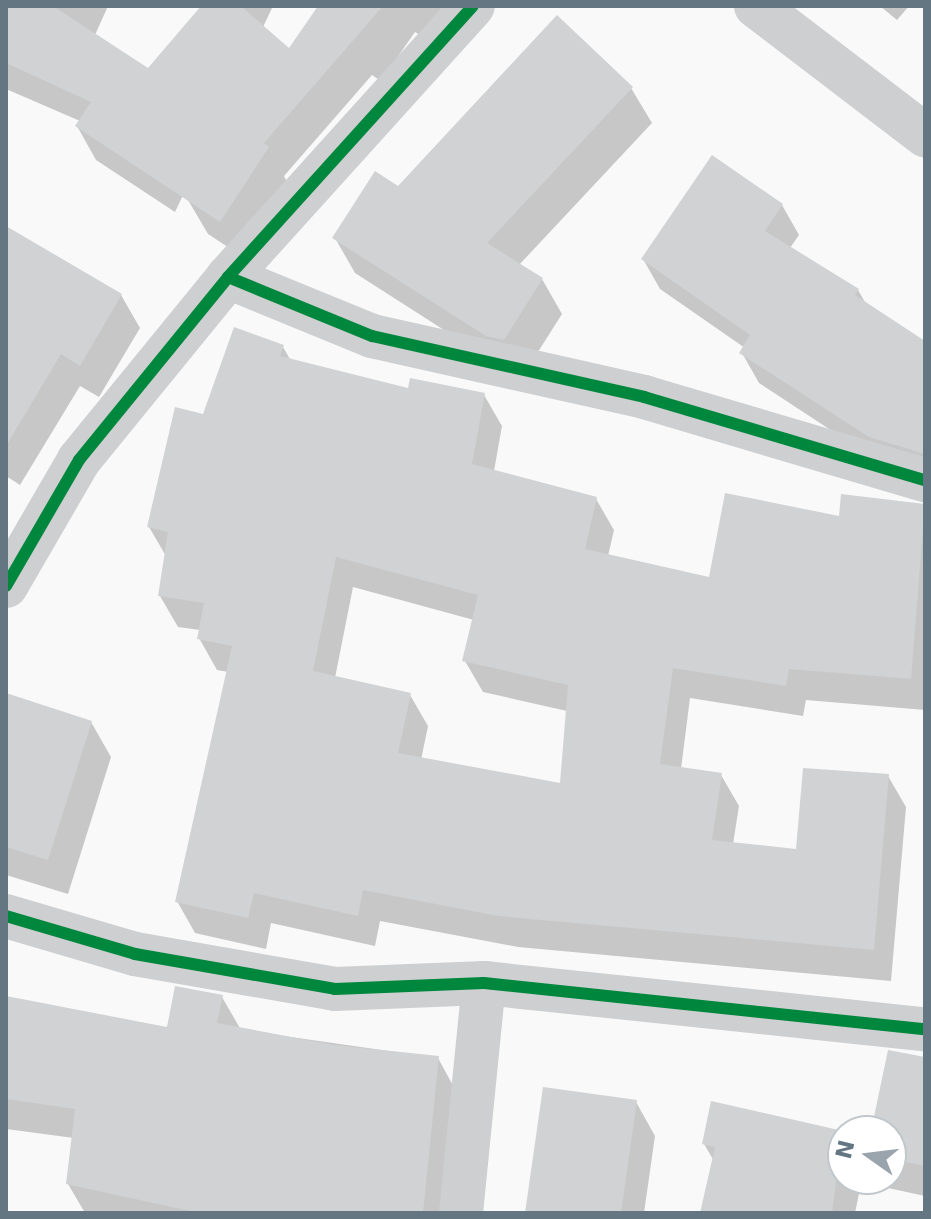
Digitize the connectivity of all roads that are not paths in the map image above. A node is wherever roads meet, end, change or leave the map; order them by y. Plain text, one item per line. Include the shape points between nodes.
1 (473, 6) edge
2 (756, 6) edge
3 (925, 135) edge
4 (228, 277) junction
5 (925, 480) edge
6 (6, 586) edge
7 (6, 916) edge
8 (484, 983) junction
9 (925, 1029) edge
10 (461, 1213) edge

1 - 4 street
2 - 3 street
4 - 5 street via 372,336 644,397
4 - 6 street via 79,460
7 - 8 street via 135,954 335,989
8 - 9 street
8 - 10 street

